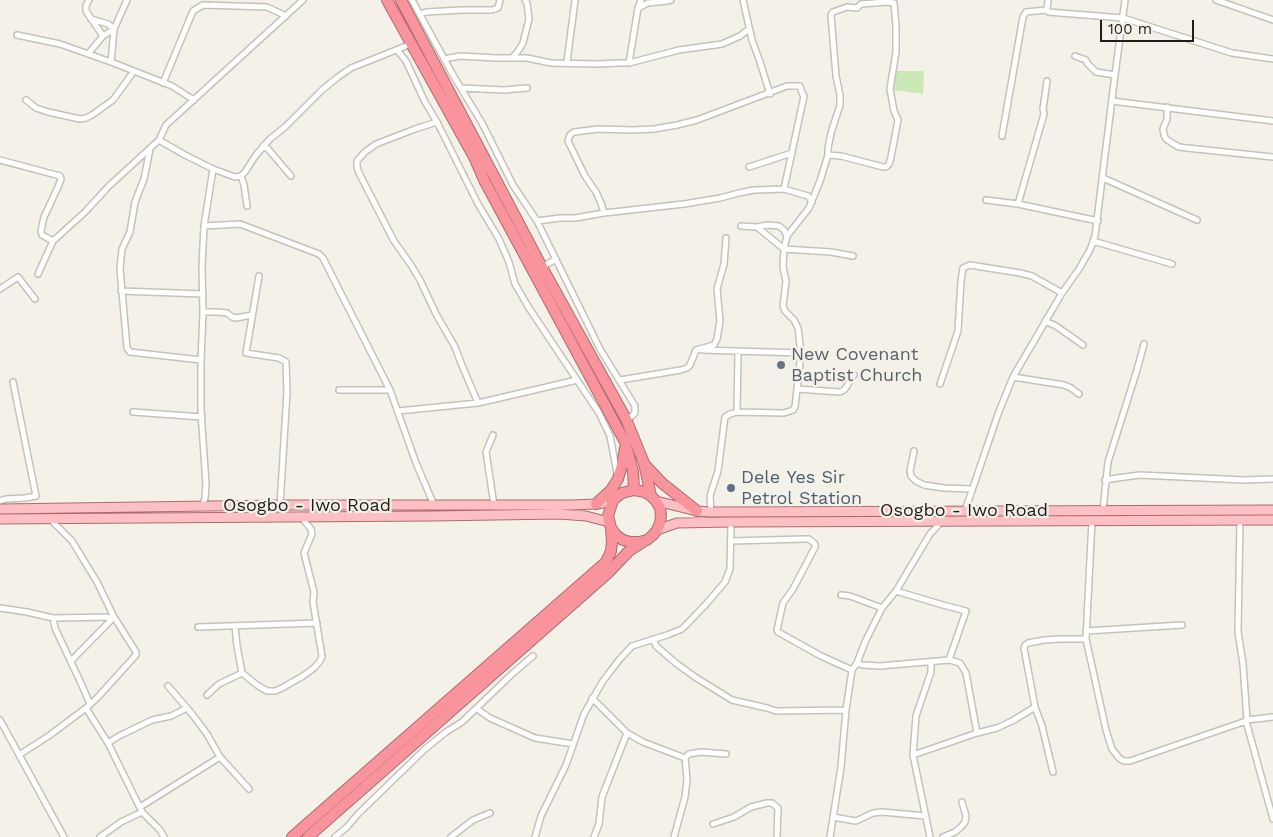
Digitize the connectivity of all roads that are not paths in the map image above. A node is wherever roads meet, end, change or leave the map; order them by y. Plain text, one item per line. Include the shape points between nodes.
1 (89, 0) edge
2 (128, 0) edge
3 (302, 0) edge
4 (387, 0) edge
5 (401, 0) edge
6 (412, 0) edge
7 (500, 0) edge
8 (525, 0) edge
9 (575, 0) edge
10 (640, 0) edge
11 (671, 0) edge
12 (742, 0) edge
13 (1048, 0) edge
14 (1125, 0) edge
15 (1216, 0) edge
16 (860, 2) edge
17 (638, 8) junction
18 (1047, 10) junction
19 (420, 14) junction
20 (286, 16) junction
21 (1123, 18) junction
22 (1272, 18) edge
23 (91, 19) junction
24 (114, 29) junction
25 (750, 29) junction
26 (17, 35) dead end
27 (103, 36) junction
28 (412, 44) junction
29 (397, 50) junction
30 (88, 54) junction
31 (1075, 56) dead end
32 (513, 57) junction
33 (444, 59) junction
34 (1273, 60) edge
35 (111, 62) junction
36 (568, 62) junction
37 (629, 63) junction
38 (134, 71) junction
39 (1115, 75) junction
40 (448, 76) junction
41 (1047, 81) dead end
42 (163, 83) junction
43 (461, 88) junction
44 (527, 88) dead end
45 (770, 94) junction
46 (26, 100) dead end
47 (194, 100) junction
48 (1112, 101) junction
49 (1167, 107) junction
50 (1273, 120) edge
51 (436, 122) junction
52 (1002, 136) dead end
53 (159, 140) junction
54 (263, 146) junction
55 (150, 149) junction
56 (792, 153) junction
57 (828, 155) junction
58 (1273, 157) edge
59 (0, 160) edge
60 (749, 167) dead end
61 (213, 169) junction
62 (495, 175) junction
63 (241, 176) junction
64 (292, 176) dead end
65 (1102, 178) junction
66 (485, 182) junction
67 (784, 189) junction
68 (808, 196) junction
69 (986, 200) dead end
70 (812, 202) junction
71 (1018, 204) junction
72 (247, 206) dead end
73 (809, 208) junction
74 (604, 213) junction
75 (1197, 220) dead end
76 (537, 221) junction
77 (1098, 221) junction
78 (204, 226) junction
79 (741, 226) dead end
80 (757, 227) junction
81 (787, 236) junction
82 (726, 238) dead end
83 (53, 241) junction
84 (1094, 241) junction
85 (784, 249) junction
86 (853, 256) dead end
87 (556, 259) junction
88 (1172, 264) dead end
89 (542, 266) junction
90 (38, 274) dead end
91 (259, 276) dead end
92 (0, 289) edge
93 (122, 290) junction
94 (1062, 293) junction
95 (203, 294) junction
96 (35, 300) dead end
97 (203, 312) junction
98 (252, 315) junction
99 (1045, 321) junction
100 (1144, 344) dead end
101 (1083, 345) dead end
102 (696, 350) junction
103 (738, 352) junction
104 (802, 352) junction
105 (201, 360) junction
106 (854, 375) dead end
107 (1013, 377) junction
108 (577, 380) junction
109 (620, 380) junction
110 (13, 382) dead end
111 (940, 384) dead end
112 (797, 389) junction
113 (339, 390) dead end
114 (390, 390) junction
115 (1079, 394) dead end
116 (478, 402) junction
117 (398, 411) junction
118 (133, 412) dead end
119 (737, 412) junction
120 (202, 417) junction
121 (626, 419) junction
122 (494, 435) dead end
123 (625, 442) junction
124 (914, 451) dead end
125 (644, 463) junction
126 (618, 479) junction
127 (1273, 479) edge
128 (1105, 480) junction
129 (634, 490) junction
130 (972, 490) junction
131 (654, 498) junction
132 (613, 500) junction
133 (0, 501) edge
134 (596, 504) junction
135 (494, 505) junction
136 (280, 506) junction
137 (434, 506) junction
138 (202, 507) junction
139 (0, 508) edge
140 (1103, 510) junction
141 (1273, 510) edge
142 (965, 511) junction
143 (697, 512) junction
144 (712, 512) junction
145 (301, 517) junction
146 (0, 519) edge
147 (50, 519) junction
148 (1092, 520) junction
149 (1240, 520) junction
150 (1273, 520) edge
151 (941, 521) junction
152 (731, 522) junction
153 (610, 525) junction
154 (657, 530) junction
155 (647, 540) junction
156 (732, 541) junction
157 (896, 591) junction
158 (841, 595) dead end
159 (0, 608) edge
160 (882, 608) junction
161 (114, 617) junction
162 (53, 618) junction
163 (317, 623) junction
164 (1182, 625) dead end
165 (235, 626) junction
166 (198, 627) dead end
167 (1086, 631) junction
168 (653, 639) junction
169 (1086, 639) junction
170 (533, 656) dead end
171 (949, 660) junction
172 (71, 661) junction
173 (931, 662) junction
174 (857, 663) junction
175 (852, 670) junction
176 (242, 673) junction
177 (168, 686) dead end
178 (208, 695) dead end
179 (592, 698) junction
180 (88, 706) junction
181 (1035, 707) junction
182 (187, 708) junction
183 (477, 709) junction
184 (846, 710) junction
185 (1273, 717) edge
186 (0, 720) edge
187 (1246, 721) junction
188 (627, 733) junction
189 (977, 733) junction
190 (560, 742) junction
191 (108, 743) junction
192 (573, 744) junction
193 (571, 751) junction
194 (726, 754) dead end
195 (19, 755) junction
196 (913, 755) junction
197 (220, 757) junction
198 (685, 758) junction
199 (1053, 772) dead end
200 (249, 789) dead end
201 (962, 802) dead end
202 (141, 809) junction
203 (490, 813) dead end
204 (926, 816) junction
205 (833, 817) junction
206 (1273, 819) edge
207 (714, 824) dead end
208 (64, 837) edge
209 (100, 837) edge
210 (164, 837) edge
211 (292, 837) edge
212 (308, 837) edge
213 (335, 837) edge
214 (451, 837) edge
215 (534, 837) edge
216 (594, 837) edge
217 (674, 837) edge
218 (777, 837) edge
219 (830, 837) edge
220 (930, 837) edge
221 (943, 837) edge

1 - 23 street via 86,11
2 - 24 street
3 - 20 street
4 - 28 highway
5 - 40 highway
6 - 19 street
7 - 19 street via 498,8 492,10
8 - 32 street via 528,19 523,43
9 - 36 street
10 - 17 street
11 - 17 street via 648,3
12 - 25 street
13 - 18 street
14 - 21 street
15 - 22 street
16 - 57 street via 857,8 847,7 831,15 840,105
16 - 57 street via 894,4 897,46 890,89 898,120 892,157 883,167
17 - 37 street
18 - 21 street
18 - 52 street via 1026,12 1023,17
19 - 33 street
20 - 42 street via 267,7 203,5 193,11
20 - 47 street
21 - 34 street via 1232,53
21 - 39 street
23 - 24 street
23 - 27 street
24 - 27 street
24 - 35 street
25 - 37 street via 722,44 679,50
25 - 45 street
26 - 30 street
27 - 30 street
28 - 29 street
28 - 66 highway
29 - 51 street via 406,61
29 - 54 street via 351,68 338,77
30 - 35 street
31 - 39 street via 1086,60 1096,72
32 - 33 street via 460,56
32 - 36 street
33 - 40 street
35 - 38 street
36 - 37 street
38 - 42 street
38 - 46 street via 113,100 86,118 48,112
39 - 48 street
40 - 43 street
40 - 62 highway
41 - 71 street via 1044,114
42 - 47 street
43 - 44 street
43 - 76 street
45 - 56 street via 787,86 800,86 804,96
45 - 74 street via 677,125 574,132 568,141
47 - 53 street via 166,125
48 - 49 street
48 - 65 street
49 - 50 street
49 - 58 street via 1164,135 1179,147
51 - 108 street via 499,239 510,262 515,284
51 - 116 street via 376,144 356,164 394,241 420,280 455,347
53 - 55 street
53 - 61 street
54 - 63 street
54 - 64 street
55 - 83 street
55 - 93 street via 130,232 122,249
56 - 60 street
56 - 67 street
57 - 70 street
59 - 83 street via 60,176 41,231
61 - 63 street
61 - 78 street
62 - 66 highway
62 - 89 highway
63 - 72 street
65 - 75 street
65 - 77 street
66 - 123 highway
67 - 68 street
67 - 74 street via 754,190 684,204
68 - 70 street
68 - 73 street
69 - 71 street
70 - 73 street
71 - 77 street
73 - 81 street
74 - 76 street
76 - 87 street
77 - 84 street
78 - 95 street
78 - 114 street via 240,224 319,254
79 - 80 street
80 - 81 street via 779,226
80 - 85 street
81 - 85 street
82 - 102 street via 724,264 717,289 720,321 717,339 714,345
83 - 90 street
84 - 88 street
84 - 94 street
85 - 86 street
85 - 104 street via 786,281 783,306 798,328
87 - 89 street
87 - 109 street via 600,349
89 - 121 highway
91 - 98 street
92 - 96 street via 18,277
93 - 95 street
93 - 105 street via 128,351
94 - 99 street
94 - 111 street via 1032,276 970,264 965,266 958,331
95 - 97 street
97 - 98 street via 227,314 232,318
97 - 105 street
98 - 136 street via 246,353 286,362
99 - 101 street
99 - 107 street
100 - 128 street
102 - 103 street
102 - 109 street via 690,364 681,370
103 - 104 street
103 - 119 street
104 - 112 street
105 - 120 street
106 - 112 street via 840,392
107 - 115 street via 1064,385
107 - 130 street
108 - 116 street
108 - 126 street via 610,436
109 - 121 street via 635,406 635,413
110 - 133 street via 36,496
112 - 119 street via 795,407 788,412
113 - 114 street
114 - 117 street
116 - 117 street
117 - 137 street
118 - 120 street
119 - 144 street via 725,417 718,471 710,496
120 - 138 street via 206,484
121 - 125 highway
122 - 135 street via 486,452
123 - 126 highway
123 - 129 highway via 633,471
124 - 130 street via 910,471 916,481 924,485
125 - 131 highway
125 - 143 highway
126 - 134 highway
127 - 128 street via 1140,475
128 - 140 street
129 - 131 highway
129 - 132 highway
130 - 142 street
131 - 143 main road, Osogbo - Iwo Road
131 - 154 highway via 661,515
132 - 134 main road, Osogbo - Iwo Road
132 - 153 highway via 608,516
134 - 135 main road, Osogbo - Iwo Road
135 - 137 main road, Osogbo - Iwo Road
136 - 137 main road, Osogbo - Iwo Road
136 - 138 main road, Osogbo - Iwo Road
138 - 139 main road, Osogbo - Iwo Road
140 - 141 main road, Osogbo - Iwo Road
140 - 142 main road, Osogbo - Iwo Road
142 - 144 main road, Osogbo - Iwo Road
143 - 144 main road, Osogbo - Iwo Road
145 - 147 main road, Osogbo - Iwo Road
145 - 153 main road, Osogbo - Iwo Road via 559,514 586,516
145 - 163 street via 312,534 304,553 314,592
146 - 147 main road, Osogbo - Iwo Road
147 - 161 street via 72,541
148 - 149 main road, Osogbo - Iwo Road
148 - 151 main road, Osogbo - Iwo Road
148 - 167 street
149 - 150 main road, Osogbo - Iwo Road
149 - 187 street via 1238,632
151 - 152 main road, Osogbo - Iwo Road
151 - 157 street
152 - 154 main road, Osogbo - Iwo Road via 677,523
152 - 156 street
153 - 155 highway via 623,540
153 - 211 highway via 612,542 606,562
154 - 155 highway
155 - 212 highway via 629,551 607,574
156 - 168 street via 730,568 725,582 686,625
156 - 175 street via 809,539 815,544 784,603 777,630
157 - 160 street
157 - 171 street via 966,611
158 - 160 street
159 - 162 street
160 - 174 street
161 - 162 street
161 - 172 street
161 - 180 street via 136,655
162 - 172 street
163 - 165 street
163 - 176 street via 322,657 303,676 275,691 267,691
164 - 167 street
165 - 166 street
165 - 176 street
167 - 169 street
168 - 179 street via 629,648
168 - 184 street via 656,646 677,664 732,700 776,711
169 - 181 street via 1044,640 1025,645
169 - 187 street via 1106,730 1112,749 1124,761
170 - 183 street
171 - 173 street
171 - 189 street via 960,663 966,673
172 - 180 street
173 - 174 street via 880,666
173 - 196 street via 931,672 916,716
174 - 175 street
175 - 184 street
176 - 178 street via 219,684
177 - 182 street
179 - 188 street
179 - 192 street
180 - 191 street
180 - 195 street
181 - 189 street via 998,728
181 - 199 street
182 - 191 street via 152,720
182 - 197 street
183 - 190 street via 535,738
183 - 213 street via 425,749
184 - 205 street
185 - 187 street
186 - 195 street
187 - 206 street
188 - 198 street
188 - 216 street via 602,797
189 - 196 street
190 - 192 street
190 - 193 street
191 - 202 street
192 - 193 street
193 - 215 street
194 - 198 street via 701,752
195 - 208 street
196 - 204 street
197 - 200 street
197 - 202 street
198 - 217 street via 685,797
201 - 221 street via 965,822 955,832
202 - 209 street
202 - 210 street
203 - 214 street via 473,820
204 - 205 street via 882,812 856,821
204 - 220 street
205 - 219 street
207 - 218 street via 751,807 772,803 778,808

